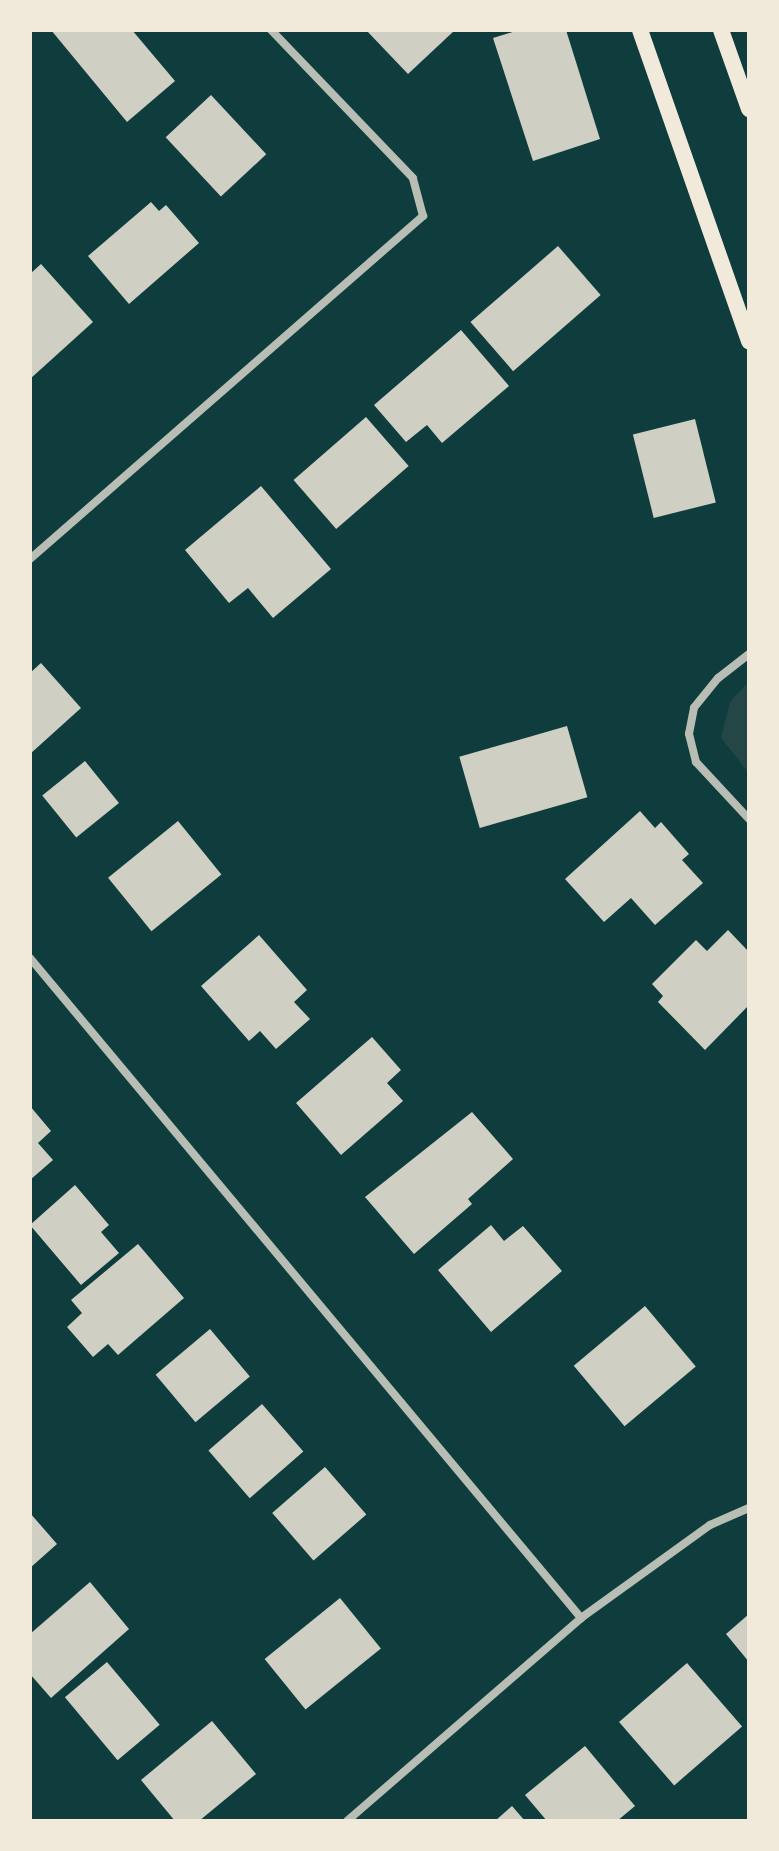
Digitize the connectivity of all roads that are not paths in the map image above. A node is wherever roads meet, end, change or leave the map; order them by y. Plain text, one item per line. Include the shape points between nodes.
1 (271, 30) edge
2 (640, 30) edge
3 (721, 30) edge
4 (749, 109) edge
5 (748, 337) edge
6 (30, 559) edge
7 (749, 654) edge
8 (749, 819) edge
9 (30, 958) edge
10 (749, 1508) edge
11 (581, 1618) junction
12 (347, 1821) edge

1 - 6 street via 413,178 423,216
2 - 5 main road
3 - 4 main road
7 - 8 street via 718,678 694,708 689,734 696,762
9 - 11 street
10 - 11 street via 710,1525
11 - 12 street

